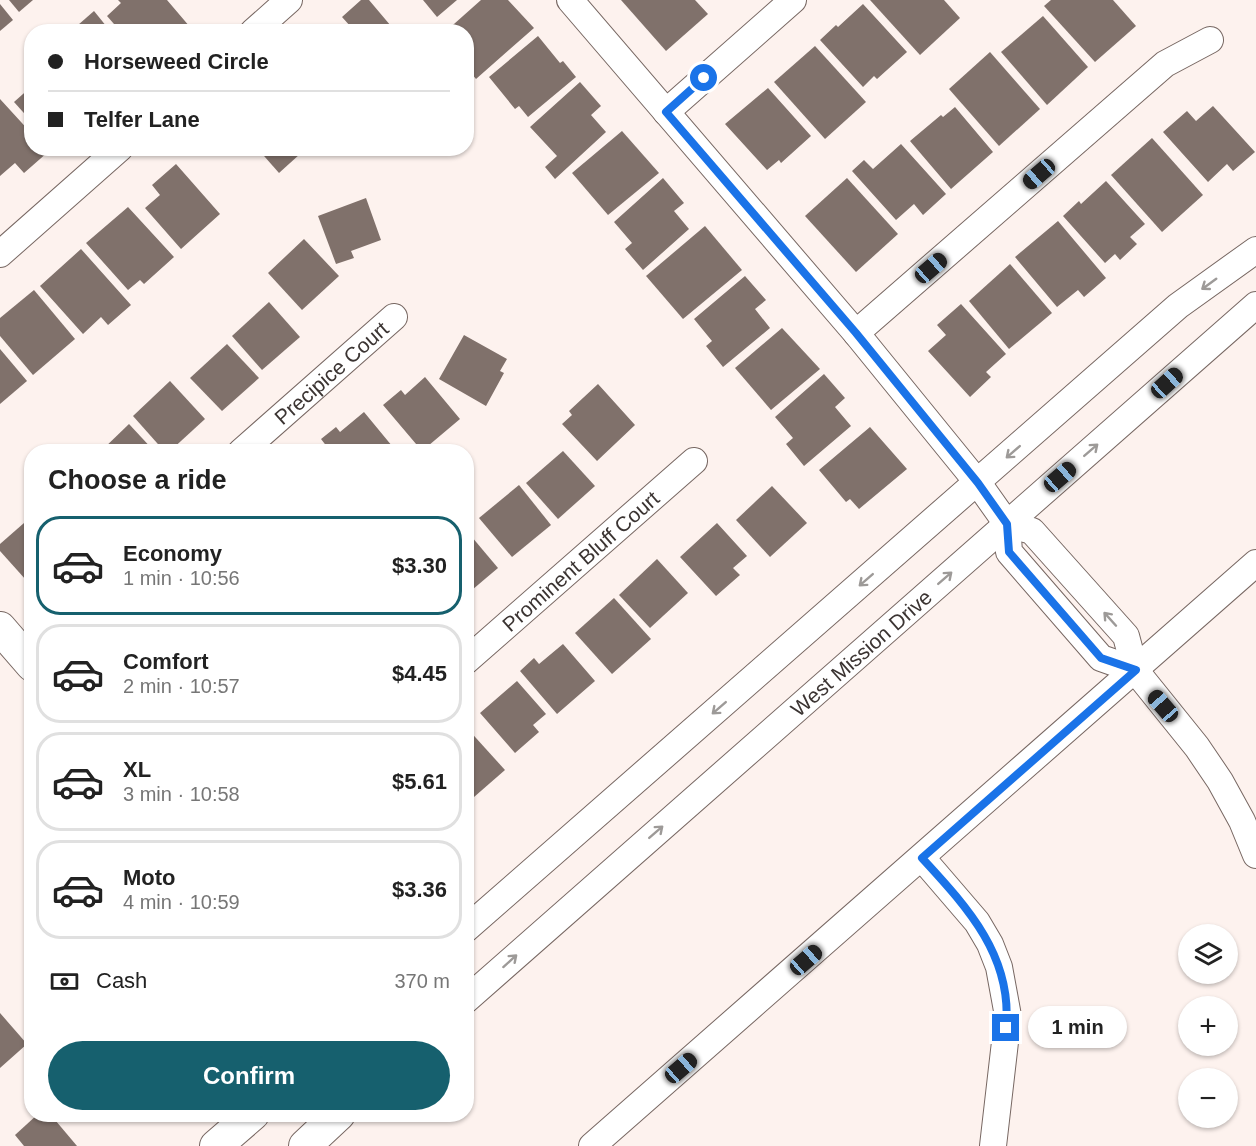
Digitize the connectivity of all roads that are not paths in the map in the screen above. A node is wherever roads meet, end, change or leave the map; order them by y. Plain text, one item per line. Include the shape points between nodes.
1 (289, 0) edge
2 (570, 0) edge
3 (793, 0) edge
4 (262, 24) edge
5 (1210, 40) dead end
6 (666, 112) junction
7 (111, 156) edge
8 (1256, 250) edge
9 (0, 254) edge
10 (1256, 305) edge
11 (394, 317) dead end
12 (856, 333) junction
13 (250, 444) edge
14 (694, 461) dead end
15 (985, 493) junction
16 (1007, 524) junction
17 (1256, 563) edge
18 (474, 654) edge
19 (1136, 670) junction
20 (1256, 855) edge
21 (922, 858) junction
22 (474, 922) edge
23 (474, 993) edge
24 (244, 1122) edge
25 (330, 1122) edge
26 (216, 1146) edge
27 (305, 1146) edge
28 (592, 1146) edge
29 (993, 1146) edge

1 - 4 street
2 - 6 street
3 - 6 street
5 - 12 street via 1165,64
6 - 12 street
7 - 9 street
8 -> 15 street via 1178,306
16 -> 10 street, West Mission Drive
11 - 13 street, Precipice Court
12 - 15 street
14 - 18 street, Prominent Bluff Court
15 - 16 street
15 -> 22 street
16 - 19 street via 1032,531 1126,636
23 -> 16 street, West Mission Drive
17 - 19 street
19 - 20 street via 1220,781
19 - 21 street
21 - 28 street
21 - 29 street via 977,922 999,967 1008,1016
24 - 26 street
25 - 27 street

